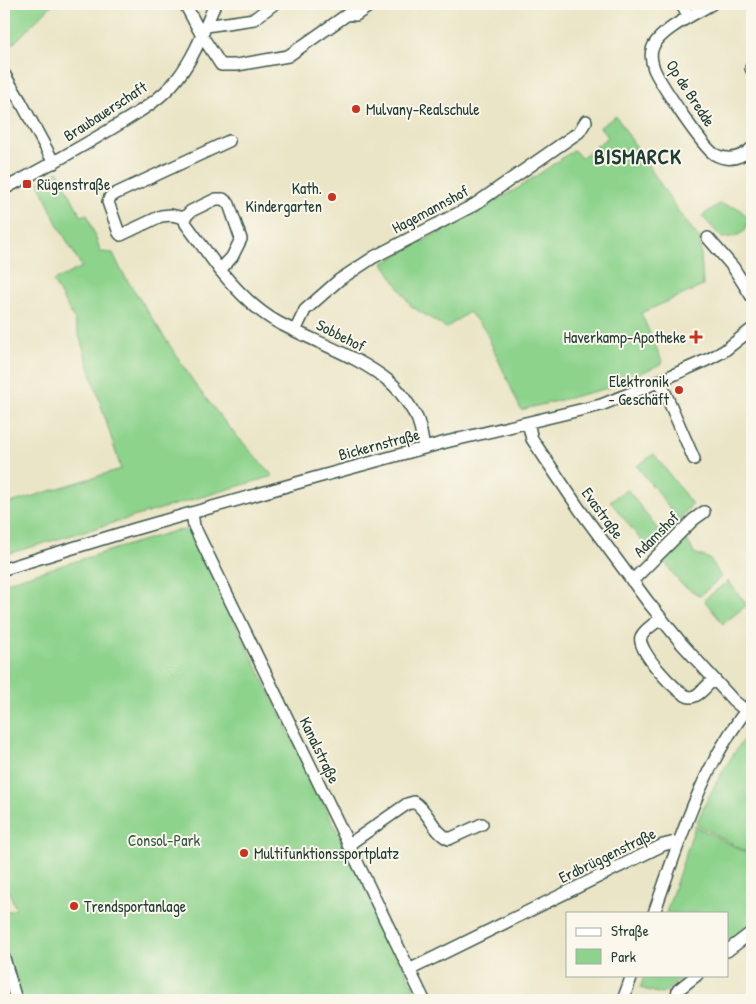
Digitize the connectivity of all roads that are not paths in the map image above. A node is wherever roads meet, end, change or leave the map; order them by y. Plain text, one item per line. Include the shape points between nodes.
1 (185, 4) edge
2 (215, 4) edge
3 (274, 4) edge
4 (372, 4) edge
5 (681, 4) edge
6 (712, 4) edge
7 (689, 16) junction
8 (204, 31) junction
9 (4, 74) edge
10 (586, 120) dead end
11 (229, 140) dead end
12 (752, 148) edge
13 (54, 163) junction
14 (4, 189) edge
15 (184, 218) junction
16 (708, 238) dead end
17 (220, 270) junction
18 (752, 297) edge
19 (752, 329) edge
20 (295, 331) junction
21 (660, 381) junction
22 (528, 422) junction
23 (424, 448) junction
24 (694, 459) dead end
25 (704, 512) dead end
26 (192, 513) junction
27 (4, 569) edge
28 (632, 581) junction
29 (661, 619) junction
30 (714, 679) junction
31 (749, 707) edge
32 (482, 824) dead end
33 (679, 840) junction
34 (348, 845) junction
35 (654, 912) edge
36 (752, 932) edge
37 (728, 950) edge
38 (4, 958) edge
39 (409, 970) junction
40 (632, 976) edge
41 (696, 976) edge
42 (16, 1000) edge
43 (424, 1000) edge
44 (623, 1000) edge
45 (680, 1000) edge

1 - 8 street
2 - 8 street, Braubauerschaft
3 - 8 street via 254,19
4 - 8 street via 356,15 348,14 288,56 237,65 221,65
5 - 7 street
6 - 7 street, Op de Bredde
7 - 12 street, Op de Bredde via 658,39 652,49 654,69 664,88 713,154 738,158
8 - 13 street, Braubauerschaft via 176,80 156,99
9 - 13 street
10 - 20 street, Hagemannshof via 579,132 474,205 374,257 339,280 305,310
11 - 15 street via 124,189 110,197 108,202 122,235 161,216 171,214
13 - 14 street, Braubauerschaft
15 - 17 street, Sobbehof
15 - 17 street via 191,210 216,199 223,199 229,204 241,239 232,257
16 - 18 street via 733,267
17 - 20 street, Sobbehof via 254,306
19 - 21 street, Bickernstraße via 724,351
20 - 23 street, Sobbehof via 391,382 418,420
21 - 22 street, Bickernstraße via 601,405
21 - 24 street
22 - 23 street, Bickernstraße
22 - 28 street, Evastraße via 532,439
23 - 26 street, Bickernstraße
25 - 28 street, Adamshof
26 - 27 street, Bickernstraße
26 - 34 street, Kanalstraße via 194,526
28 - 29 street, Evastraße
29 - 30 street, Evastraße
29 - 30 street via 641,635 640,641 642,650 656,667 687,697 696,696
30 - 31 street, Evastraße
31 - 33 street, Erdbrüggenstraße via 710,767
32 - 34 street via 449,839 442,836 423,807 414,802
33 - 35 street
33 - 39 street, Erdbrüggenstraße
34 - 39 street, Kanalstraße
36 - 37 street
38 - 42 street
39 - 43 street, Kanalstraße
40 - 44 street
41 - 45 street via 678,990

